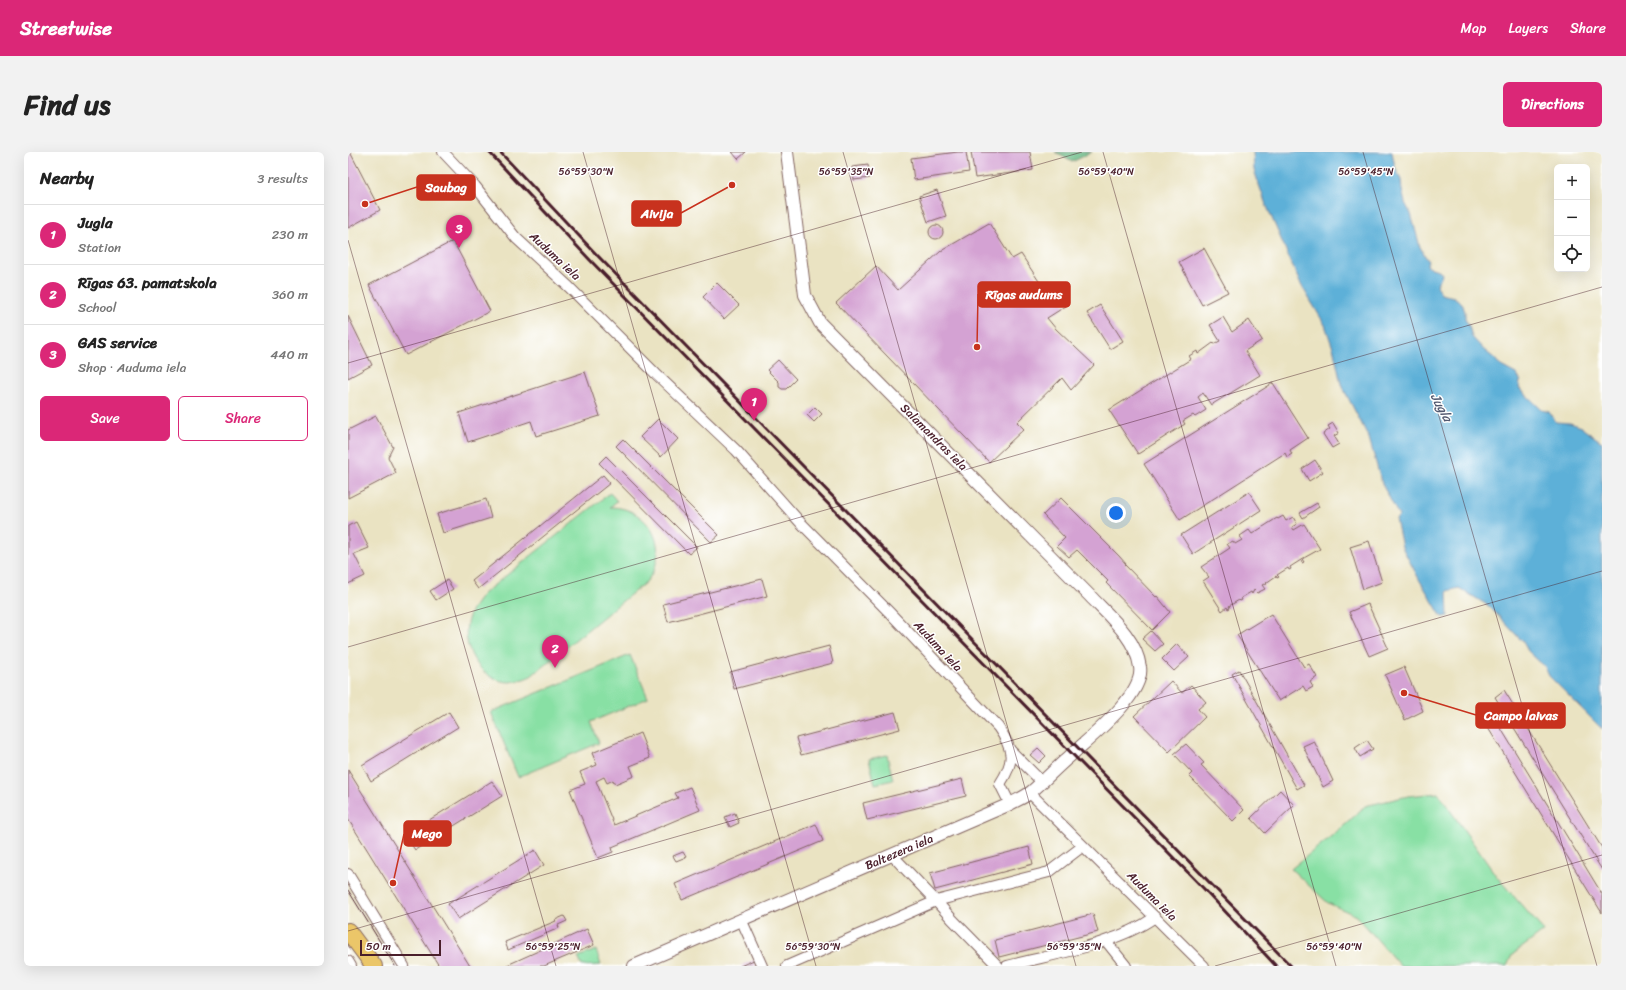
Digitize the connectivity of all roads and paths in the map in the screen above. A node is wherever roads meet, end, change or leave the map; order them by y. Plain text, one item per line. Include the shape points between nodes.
1 (443, 152) edge
2 (787, 152) edge
3 (1133, 692) joint
4 (1010, 750) junction
5 (1042, 782) junction
6 (1030, 793) junction
7 (1010, 804) junction
8 (1083, 846) junction
9 (892, 855) junction
10 (348, 874) edge
11 (936, 900) junction
12 (1155, 917) junction
13 (741, 919) junction
14 (348, 931) edge
15 (1106, 941) junction
16 (348, 962) edge
17 (351, 966) edge
18 (363, 966) edge
19 (374, 966) edge
20 (404, 966) edge
21 (634, 966) edge
22 (762, 966) edge
23 (787, 966) edge
24 (998, 966) edge
25 (1006, 966) edge
26 (1126, 966) edge
27 (1204, 966) edge

1 - 4 street, Auduma iela via 475,186 516,238 736,450 799,522 998,727
2 - 3 street, Salamandras iela via 805,295 820,323 1090,596 1128,638 1136,652 1140,668 1140,679
3 - 5 street, Baltezera iela via 1110,721
4 - 5 street
4 - 7 street, Auduma iela via 1012,762 1000,784
5 - 6 street, Baltezera iela
6 - 7 street, Baltezera iela
6 - 8 street, Auduma iela
7 - 9 street, Baltezera iela
8 - 11 street via 1049,872
8 - 12 street, Auduma iela
9 - 11 street
9 - 13 street, Baltezera iela
10 - 20 street
11 - 23 street
11 - 24 street via 952,920
12 - 15 street via 1145,925
12 - 27 street, Auduma iela
13 - 21 street, Baltezera iela
13 - 22 street
14 - 18 highway
14 - 19 highway
15 - 25 street
15 - 26 street
16 - 17 street

